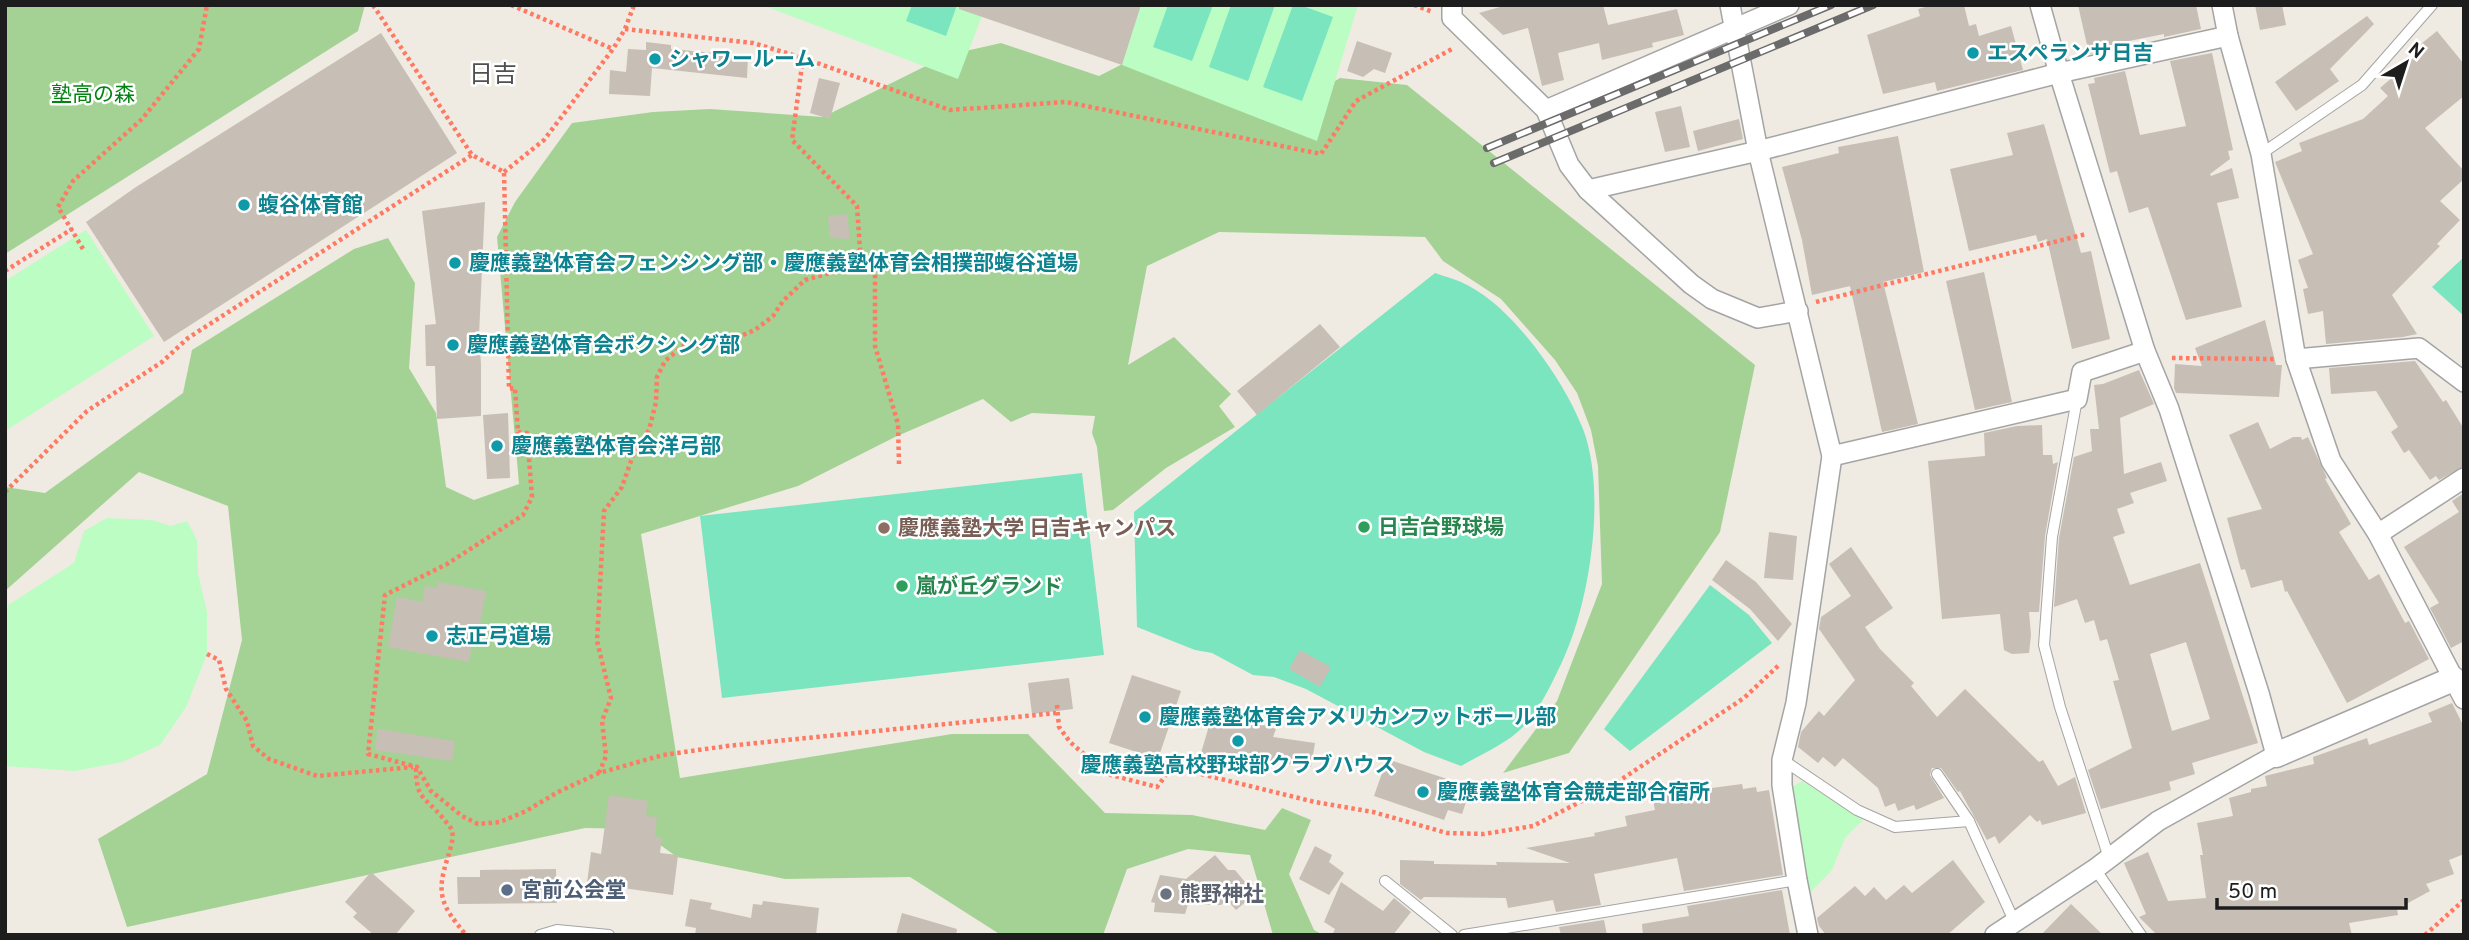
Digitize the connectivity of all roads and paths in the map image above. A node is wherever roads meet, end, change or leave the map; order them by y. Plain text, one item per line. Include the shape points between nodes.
1 (207, 5) edge
2 (373, 5) edge
3 (511, 5) edge
4 (635, 5) edge
5 (1452, 5) edge
6 (1730, 5) edge
7 (1789, 5) edge
8 (2040, 5) edge
9 (2222, 5) edge
10 (2432, 5) edge
11 (625, 29) junction
12 (1735, 30) junction
13 (2228, 36) junction
14 (1473, 38) junction
15 (613, 48) junction
16 (803, 58) junction
17 (2059, 73) junction
18 (1546, 110) junction
19 (1758, 151) junction
20 (472, 155) junction
21 (2261, 155) junction
22 (504, 172) junction
23 (1588, 190) junction
24 (72, 229) junction
25 (2107, 229) junction
26 (83, 249) dead end
27 (861, 264) junction
28 (5, 271) edge
29 (1797, 309) junction
30 (2148, 355) junction
31 (2297, 359) junction
32 (2464, 382) edge
33 (2077, 400) junction
34 (1832, 456) junction
35 (899, 464) dead end
36 (2464, 478) edge
37 (5, 492) edge
38 (2378, 534) junction
39 (1805, 639) junction
40 (207, 654) dead end
41 (2460, 684) edge
42 (1057, 705) dead end
43 (1056, 713) junction
44 (2276, 755) junction
45 (1782, 760) junction
46 (416, 767) junction
47 (599, 773) junction
48 (1937, 774) dead end
49 (1969, 821) junction
50 (2102, 864) junction
51 (1797, 880) junction
52 (1385, 881) dead end
53 (2464, 900) edge
54 (2014, 922) junction
55 (466, 935) edge
56 (540, 935) edge
57 (609, 935) edge
58 (1452, 935) edge
59 (1464, 935) edge
60 (1808, 935) edge
61 (1995, 935) edge
62 (2141, 935) edge
63 (2425, 935) edge

1 - 24 path via 198,49 142,119 73,181 58,207
2 - 20 path
3 - 15 path
4 - 11 path
5 - 14 street via 1452,18
6 - 12 street
7 - 12 street
8 - 17 street
9 - 13 street
10 - 21 lane via 2362,85
11 - 15 path
11 - 16 path via 752,43
12 - 18 street
12 - 19 street
13 - 17 street
13 - 21 street
14 - 16 path via 1356,101 1321,154 1066,102 950,110
14 - 18 street
15 - 22 path via 544,140
16 - 27 path via 792,140 857,206
17 - 19 street
17 - 25 street
18 - 23 street via 1569,165
19 - 23 street
19 - 29 street
20 - 22 path
20 - 37 path via 188,338 162,362 87,411
21 - 31 street
22 - 46 path via 509,388 515,388 518,432 527,433 532,497 523,515 447,564 385,595 368,754
23 - 29 street via 1690,285 1712,299 1758,318
24 - 26 path
24 - 28 path
25 - 29 path
25 - 30 street
27 - 35 path via 875,274 875,346 898,424
27 - 47 path via 805,280 755,330 718,345 683,346 664,360 649,430 633,455 622,487 604,511 597,641 611,698 602,721 606,756
29 - 34 street
30 - 31 path
30 - 33 street via 2082,372
30 - 44 street via 2215,550
31 - 32 street via 2419,348
31 - 38 street via 2331,461
33 - 34 street
33 - 50 lane via 2052,537 2044,645
34 - 39 street
36 - 38 street
38 - 41 street
39 - 43 path via 1744,698 1613,785 1533,826 1484,834 1447,833 1172,767 1157,786 1111,775 1070,741 1059,727
39 - 45 street
40 - 46 path via 219,660 226,689 247,721 253,746 269,759 317,776
41 - 44 street
42 - 43 path
43 - 47 path via 727,746 663,755
44 - 50 street via 2158,821
45 - 49 lane via 1857,810 1895,827
45 - 51 street
46 - 47 path via 445,804 478,824 513,817
46 - 55 path via 421,797 452,830 441,887 446,912
48 - 49 lane
49 - 54 lane
50 - 54 street
50 - 62 lane
51 - 59 lane
51 - 60 street
52 - 58 lane
53 - 63 path
54 - 61 street
56 - 57 lane via 557,930

